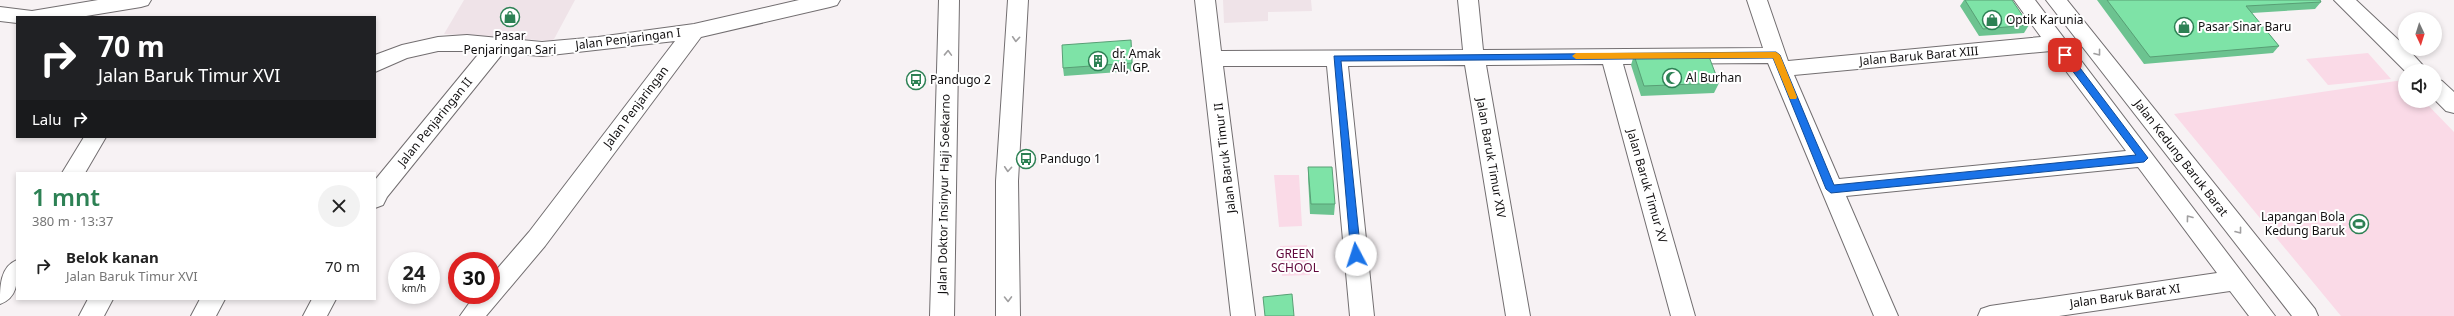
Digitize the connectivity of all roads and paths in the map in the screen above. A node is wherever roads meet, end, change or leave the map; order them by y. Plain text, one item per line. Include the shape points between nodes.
1 (10, 0) edge
2 (142, 0) edge
3 (830, 0) edge
4 (949, 0) edge
5 (1018, 0) edge
6 (1205, 0) edge
7 (1468, 0) edge
8 (1757, 0) edge
9 (2024, 0) edge
10 (2056, 0) edge
11 (2344, 0) edge
12 (0, 14) edge
13 (19, 16) edge
14 (43, 16) edge
15 (134, 16) edge
16 (16, 23) edge
17 (0, 29) edge
18 (694, 31) junction
19 (2056, 43) junction
20 (497, 46) junction
21 (1611, 56) junction
22 (1474, 57) junction
23 (1337, 58) junction
24 (1213, 59) junction
25 (1778, 62) junction
26 (376, 64) edge
27 (2411, 64) edge
28 (2442, 94) edge
29 (2454, 106) edge
30 (94, 138) edge
31 (2144, 158) junction
32 (74, 172) edge
33 (1831, 189) junction
34 (376, 197) edge
35 (16, 271) edge
36 (2236, 280) junction
37 (500, 282) edge
38 (0, 294) edge
39 (100, 300) edge
40 (212, 300) edge
41 (323, 300) edge
42 (482, 304) edge
43 (91, 316) edge
44 (204, 316) edge
45 (315, 316) edge
46 (472, 316) edge
47 (942, 316) edge
48 (1008, 316) edge
49 (1243, 316) edge
50 (1362, 316) edge
51 (1518, 316) edge
52 (1684, 316) edge
53 (1886, 316) edge
54 (1990, 316) edge
55 (2263, 316) edge
56 (2306, 316) edge

1 - 12 street
2 - 14 street
2 - 15 street
3 - 18 street
47 -> 4 street, Jalan Doktor Insinyur Haji Soekarno
5 -> 48 street via 1007,180
6 - 24 street, Jalan Baruk Timur II
7 - 22 street, Jalan Baruk Timur XIV
8 - 25 street
9 - 19 street
10 -> 56 street, Jalan Kedung Baruk Barat
11 - 27 street
12 - 13 street
16 - 17 street
18 - 20 street, Jalan Penjaringan I via 542,49
18 - 37 street, Jalan Penjaringan via 537,239
19 - 25 street, Jalan Baruk Barat XIII
19 - 31 street
20 - 26 street, Jalan Penjaringan I via 467,42 438,44 402,52
20 - 34 street, Jalan Penjaringan II
21 - 22 street, Jalan Baruk Barat XIII
21 - 25 street, Jalan Baruk Barat XIII
21 - 52 street, Jalan Baruk Timur XV
22 - 23 street, Jalan Baruk Barat XIII
22 - 51 street, Jalan Baruk Timur XIV
23 - 24 street, Jalan Baruk Barat XIII
23 - 50 street
24 - 49 street, Jalan Baruk Timur II
25 - 33 street
28 - 29 street
30 - 32 street
31 - 33 street
36 -> 31 street
33 - 53 street
35 - 38 street
36 - 54 street, Jalan Baruk Barat XI
36 - 55 street
39 - 43 street
40 - 44 street
41 - 45 street
42 - 46 street, Jalan Penjaringan

